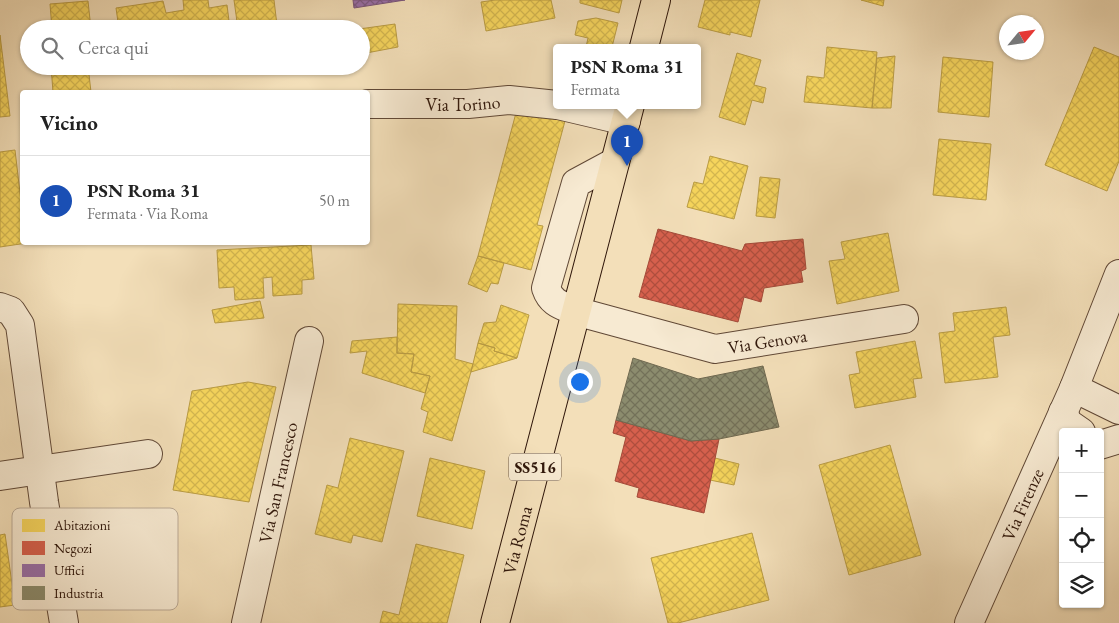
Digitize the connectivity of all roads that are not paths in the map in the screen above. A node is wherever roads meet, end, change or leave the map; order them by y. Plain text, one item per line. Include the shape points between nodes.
1 (656, 0) edge
2 (645, 44) edge
3 (370, 104) edge
4 (553, 105) edge
5 (592, 109) edge
6 (628, 113) edge
7 (1119, 274) edge
8 (0, 307) edge
9 (575, 311) junction
10 (904, 319) dead end
11 (309, 341) dead end
12 (1068, 400) junction
13 (1119, 410) edge
14 (1075, 428) edge
15 (1104, 437) edge
16 (1119, 439) edge
17 (1104, 444) edge
18 (148, 454) dead end
19 (1059, 462) edge
20 (40, 472) junction
21 (0, 476) edge
22 (1031, 484) junction
23 (46, 508) edge
24 (62, 610) edge
25 (64, 623) edge
26 (246, 623) edge
27 (494, 623) edge
28 (969, 623) edge

1 - 2 main road
3 - 4 street, Via Torino via 468,104 509,100
5 - 6 street, Via Torino
6 - 9 main road, Via Roma / SS516
7 - 12 street, Via Firenze
8 - 20 street via 11,310 20,325
9 - 10 street, Via Genova via 715,349
9 - 27 main road, Via Roma / SS516
11 - 26 street, Via San Francesco
12 - 13 street
12 - 14 street via 1068,423
12 - 22 street, Via Firenze
15 - 16 street
16 - 17 street
18 - 20 street
19 - 22 street
20 - 21 street
20 - 23 street
22 - 28 street, Via Firenze
24 - 25 street

